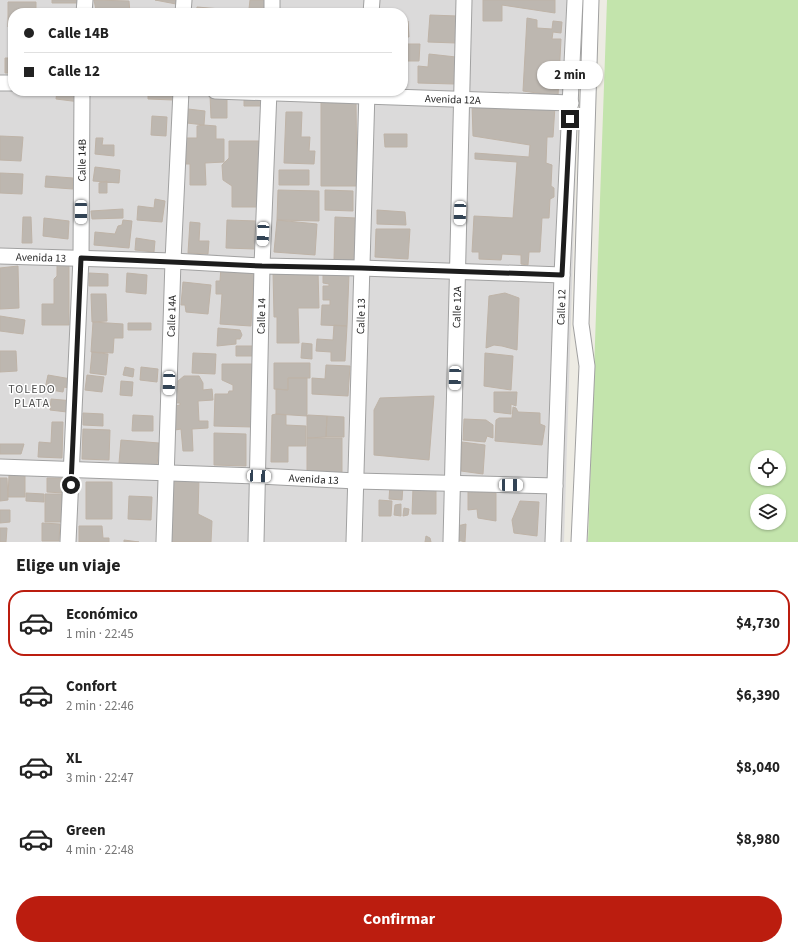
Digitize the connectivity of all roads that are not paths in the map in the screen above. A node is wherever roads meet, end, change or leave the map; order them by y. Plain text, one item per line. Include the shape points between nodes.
1 (464, 0) edge
2 (574, 0) edge
3 (591, 0) edge
4 (82, 96) edge
5 (181, 96) edge
6 (269, 96) edge
7 (367, 96) edge
8 (408, 96) edge
9 (463, 99) junction
10 (571, 103) junction
11 (0, 256) edge
12 (81, 258) junction
13 (173, 261) junction
14 (262, 266) junction
15 (361, 268) junction
16 (458, 271) junction
17 (562, 275) junction
18 (0, 467) edge
19 (72, 470) junction
20 (166, 474) junction
21 (259, 476) junction
22 (356, 481) junction
23 (453, 484) junction
24 (555, 486) junction
25 (68, 542) edge
26 (164, 542) edge
27 (256, 542) edge
28 (354, 542) edge
29 (451, 542) edge
30 (553, 542) edge
31 (579, 542) edge

1 - 9 street, Calle 12A
2 - 10 street, Calle 12
3 - 31 street via 581,324 587,366
4 - 12 street, Calle 14B
5 - 13 street, Calle 14A
6 - 14 street, Calle 14
7 - 15 street, Calle 13
8 - 9 street, Avenida 12A
9 - 10 street, Avenida 12A
9 - 16 street, Calle 12A
10 - 17 street, Calle 12
11 - 12 street, Avenida 13
12 - 13 street, Avenida 13
12 - 19 street, Calle 14B
13 - 14 street, Avenida 13
13 - 20 street, Calle 14A
14 - 15 street, Avenida 13
14 - 21 street, Calle 14
15 - 16 street, Avenida 13
15 - 22 street, Calle 13
16 - 17 street, Avenida 13
16 - 23 street, Calle 12A
17 - 24 street, Calle 12
18 - 19 street, Avenida 13
19 - 20 street, Avenida 13
19 - 25 street, Calle 14B
20 - 21 street, Avenida 13
20 - 26 street, Calle 14A
21 - 22 street, Avenida 13
21 - 27 street, Calle 14
22 - 23 street, Avenida 13
22 - 28 street, Calle 13
23 - 24 street, Avenida 13
23 - 29 street, Calle 12A
24 - 30 street, Calle 12

